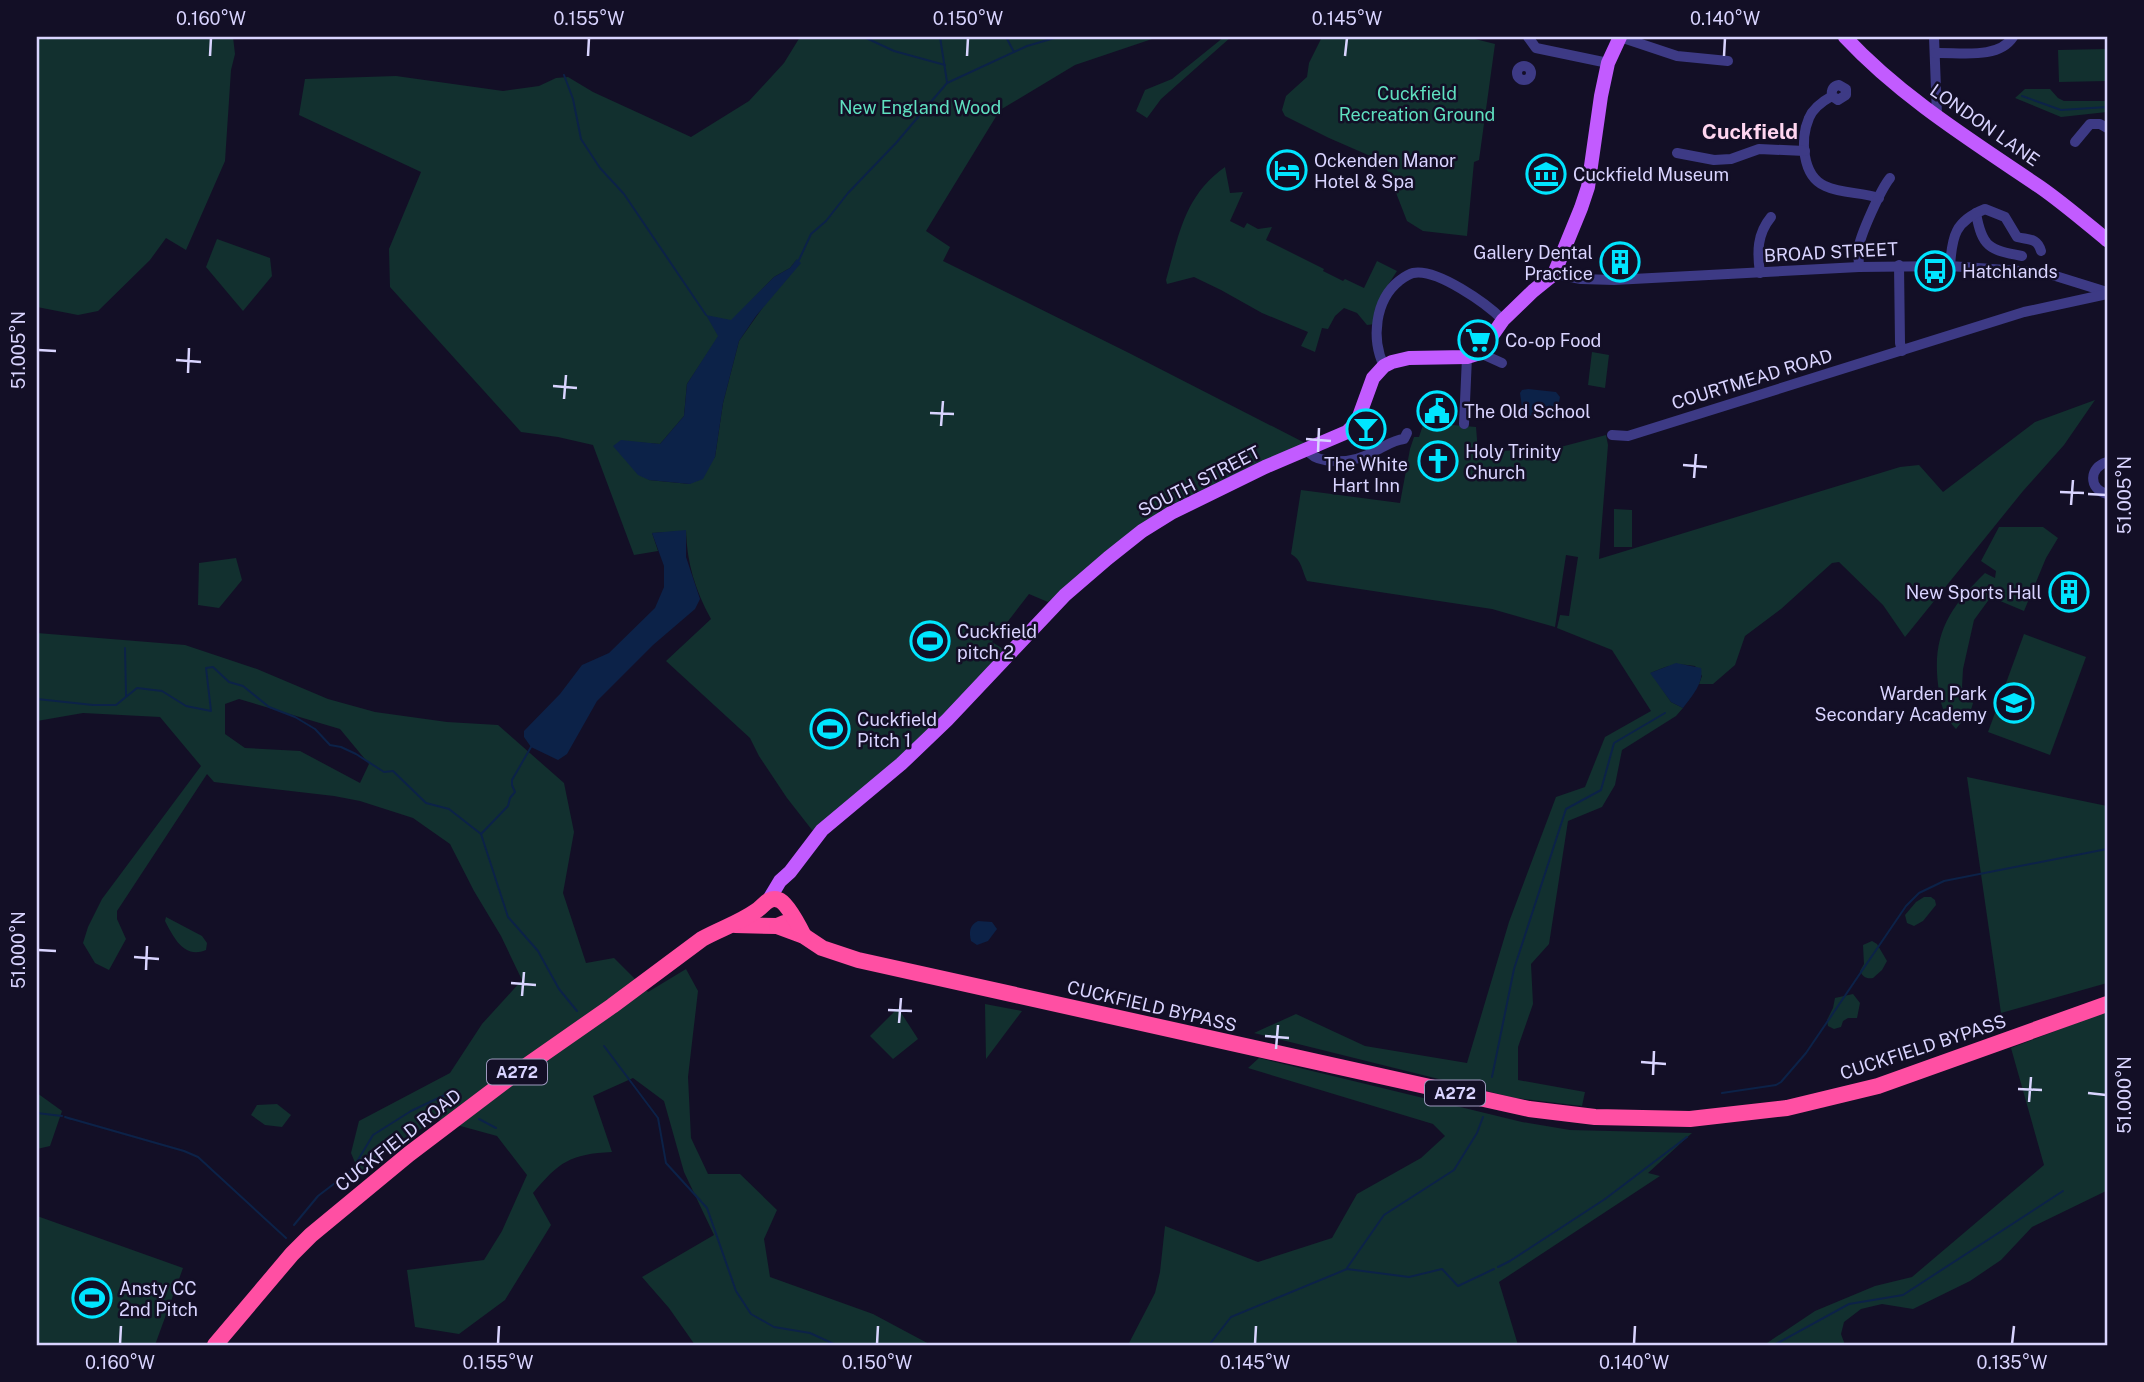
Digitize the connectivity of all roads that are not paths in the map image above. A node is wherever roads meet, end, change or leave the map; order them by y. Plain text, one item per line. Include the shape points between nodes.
1 (1528, 37) edge
2 (1620, 37) edge
3 (1845, 37) edge
4 (1934, 37) edge
5 (2013, 37) edge
6 (1536, 48) junction
7 (1935, 52) junction
8 (1728, 61) dead end
9 (1608, 63) junction
10 (1527, 66) dead end
11 (1936, 89) junction
12 (1832, 96) dead end
13 (1921, 104) junction
14 (1937, 115) junction
15 (2107, 128) edge
16 (2075, 142) dead end
17 (1805, 151) junction
18 (1677, 153) dead end
19 (1890, 178) dead end
20 (1879, 198) junction
21 (1976, 213) junction
22 (1771, 217) dead end
23 (2107, 240) edge
24 (2040, 251) dead end
25 (2022, 256) dead end
26 (1899, 265) junction
27 (1950, 266) junction
28 (1859, 267) junction
29 (1760, 273) junction
30 (1554, 274) junction
31 (2107, 293) edge
32 (1503, 320) junction
33 (1902, 351) junction
34 (1473, 355) junction
35 (1502, 363) dead end
36 (1384, 366) junction
37 (1464, 424) dead end
38 (1407, 433) dead end
39 (1612, 435) dead end
40 (1307, 449) junction
41 (2107, 462) edge
42 (2107, 494) edge
43 (776, 905) junction
44 (735, 925) junction
45 (772, 925) junction
46 (804, 936) junction
47 (2107, 1004) edge
48 (215, 1345) edge

1 - 6 street
2 - 8 street via 1677,56
2 - 9 main road
3 - 13 main road, LONDON LANE
4 - 7 street
5 - 7 street via 1993,51
6 - 9 street
6 - 10 street
7 - 11 street
9 - 30 main road via 1588,187
11 - 13 street
11 - 14 street
12 - 17 street via 1809,118
13 - 14 main road, LONDON LANE
14 - 23 main road, LONDON LANE
15 - 16 street via 2090,124
17 - 18 street via 1759,149 1714,160
17 - 20 street via 1810,172 1821,184
19 - 20 street
20 - 28 street via 1861,239
21 - 24 street via 1989,209 2001,214 2017,237 2033,240
21 - 25 street via 1986,243
21 - 27 street via 1955,233
22 - 29 street via 1758,242
26 - 27 street, BROAD STREET
26 - 28 street, BROAD STREET
26 - 33 street
27 - 31 street, BROAD STREET via 2046,273
28 - 29 street, BROAD STREET
29 - 30 street, BROAD STREET via 1605,280
30 - 32 main road
31 - 33 street, COURTMEAD ROAD via 2024,312
32 - 34 main road
32 - 36 street via 1459,288 1424,273 1409,274 1387,293 1378,314
33 - 39 street, COURTMEAD ROAD via 1628,436
34 - 35 street
34 - 36 main road via 1409,358
34 - 37 street
36 - 40 main road, SOUTH STREET via 1373,378 1352,428
38 - 40 street via 1404,439 1346,461 1318,458
40 - 43 main road, SOUTH STREET via 1171,513 1108,558 1065,595 901,764 822,830 780,881
41 - 42 street via 2095,469 2093,480 2097,489
43 - 44 highway, CUCKFIELD ROAD / A272
43 - 45 highway via 762,917
43 - 45 highway via 787,919
43 - 46 highway, CUCKFIELD BYPASS / A272
44 - 45 highway, CUCKFIELD ROAD / A272
44 - 48 highway, CUCKFIELD ROAD / A272 via 702,939 409,1154 301,1244
45 - 46 highway, CUCKFIELD BYPASS / A272
46 - 47 highway, CUCKFIELD BYPASS / A272 via 839,955 872,963 1529,1109 1595,1117 1690,1119 1787,1108 1878,1086

